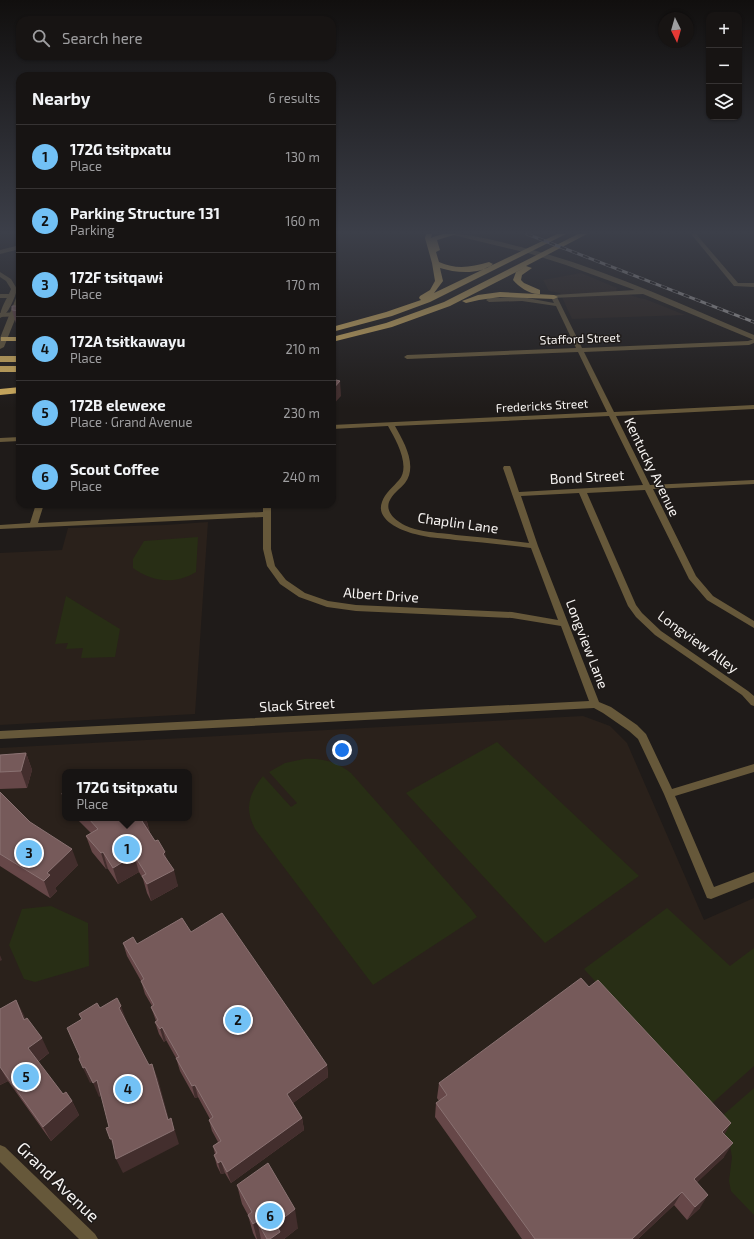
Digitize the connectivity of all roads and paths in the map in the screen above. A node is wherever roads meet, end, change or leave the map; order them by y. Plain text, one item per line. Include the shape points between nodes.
1 (13, 292) edge
2 (431, 292) edge
3 (447, 292) edge
4 (471, 292) edge
5 (537, 292) edge
6 (643, 292) joint
7 (0, 296) edge
8 (12, 296) junction
9 (554, 297) junction
10 (489, 300) dead end
11 (558, 305) junction
12 (405, 309) junction
13 (16, 314) edge
14 (0, 315) edge
15 (16, 316) edge
16 (412, 318) junction
17 (336, 329) edge
18 (2, 339) edge
19 (16, 339) edge
20 (336, 339) edge
21 (754, 340) edge
22 (0, 347) edge
23 (581, 350) junction
24 (407, 357) dead end
25 (0, 359) edge
26 (16, 359) edge
27 (0, 369) edge
28 (16, 369) edge
29 (16, 390) edge
30 (0, 392) edge
31 (754, 407) edge
32 (612, 414) junction
33 (392, 425) junction
34 (336, 427) edge
35 (16, 439) edge
36 (0, 440) edge
37 (507, 468) dead end
38 (754, 482) edge
39 (648, 487) junction
40 (582, 490) junction
41 (516, 494) junction
42 (39, 508) edge
43 (267, 508) edge
44 (267, 514) junction
45 (33, 525) junction
46 (0, 527) edge
47 (534, 546) junction
48 (564, 624) junction
49 (754, 625) edge
50 (754, 702) edge
51 (595, 704) junction
52 (0, 736) edge
53 (754, 768) edge
54 (669, 794) junction
55 (754, 877) edge
56 (0, 1152) edge
57 (90, 1239) edge

1 - 8 street
2 - 12 highway
3 - 12 highway
4 - 16 highway
5 - 9 highway
6 - 9 street
6 - 21 street
7 - 8 street
8 - 14 street
9 - 11 street, Kentucky Avenue
9 - 16 highway via 490,295 423,317
10 - 11 street via 522,299
11 - 23 street, Kentucky Avenue
12 - 17 highway
13 - 14 street
15 - 18 street
16 - 20 highway
18 - 19 highway
18 - 22 street
21 - 23 street, Stafford Street via 749,343
23 - 24 street, Stafford Street
23 - 32 street, Kentucky Avenue
25 - 26 highway
27 - 28 highway
29 - 30 highway
31 - 32 street, Fredericks Street
32 - 33 street, Fredericks Street
32 - 39 street, Kentucky Avenue
33 - 34 street, Fredericks Street
33 - 47 street, Chaplin Lane via 407,465 404,478 385,502 386,512 395,523 419,533
35 - 36 street
37 - 41 street, Longview Lane
38 - 39 street, Bond Street
39 - 40 street, Bond Street
39 - 49 street, Kentucky Avenue via 692,578 710,598
40 - 41 street, Bond Street
40 - 50 street, Longview Alley via 632,606 639,615 658,633 745,693
41 - 47 street, Longview Lane
42 - 45 street
43 - 44 street, Albert Drive
44 - 45 street
44 - 48 street, Albert Drive via 267,549 271,566 283,582 302,595 327,604 356,608 512,615
45 - 46 street
47 - 48 street, Longview Lane
48 - 51 street, Longview Lane
51 - 52 street, Slack Street
51 - 54 street, Longview Lane via 608,710 642,737
53 - 54 street
54 - 55 street, Longview Lane via 711,894
56 - 57 street, Grand Avenue

